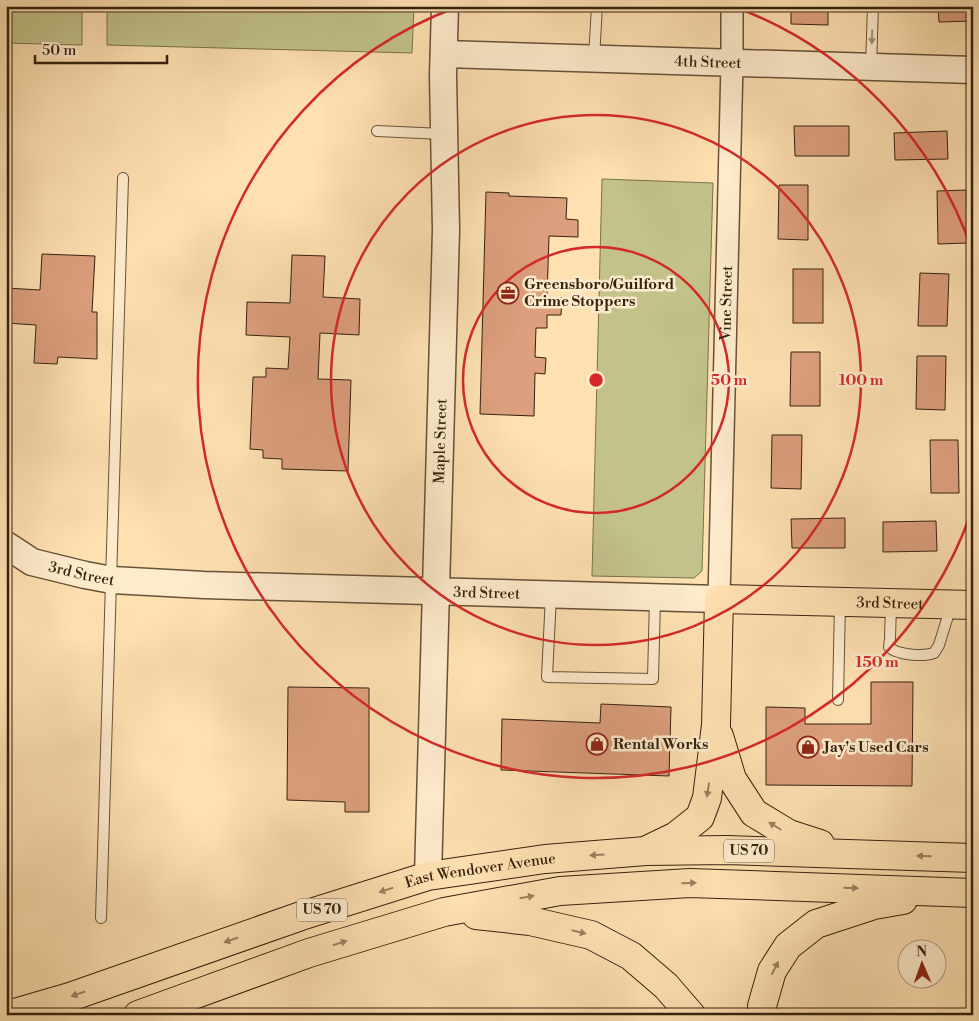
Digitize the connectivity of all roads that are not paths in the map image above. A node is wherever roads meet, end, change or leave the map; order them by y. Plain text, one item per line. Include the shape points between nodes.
1 (445, 6) edge
2 (597, 6) edge
3 (732, 6) edge
4 (873, 6) edge
5 (444, 54) junction
6 (594, 59) junction
7 (732, 64) junction
8 (870, 67) junction
9 (973, 70) edge
10 (376, 131) dead end
11 (444, 134) junction
12 (123, 178) dead end
13 (6, 545) edge
14 (112, 580) junction
15 (436, 591) junction
16 (551, 594) junction
17 (655, 597) junction
18 (718, 599) junction
19 (840, 602) junction
20 (891, 604) junction
21 (962, 605) edge
22 (838, 700) dead end
23 (716, 725) junction
24 (646, 851) junction
25 (853, 854) junction
26 (973, 858) edge
27 (428, 876) junction
28 (962, 892) edge
29 (444, 912) junction
30 (101, 918) dead end
31 (370, 934) junction
32 (8, 1015) edge
33 (138, 1015) edge
34 (691, 1015) edge
35 (763, 1015) edge

1 - 5 street, Maple Street
2 - 6 lane
3 - 7 street, Vine Street
4 -> 8 lane
5 - 6 street, 4th Street
5 - 11 street, Maple Street
6 - 7 street, 4th Street
7 - 8 street, 4th Street
7 - 18 street, Vine Street
8 - 9 street, 4th Street
10 - 11 lane
11 - 15 street, Maple Street via 446,230
12 - 14 lane
13 - 14 street, 3rd Street via 32,562
14 - 15 street, 3rd Street
14 - 30 lane
15 - 16 street, 3rd Street
15 - 27 street, Maple Street
16 - 17 street, 3rd Street
16 - 17 lane via 547,677 653,680
17 - 18 street, 3rd Street
18 - 19 main road, 3rd Street
18 - 23 main road
19 - 20 main road, 3rd Street
19 - 22 lane
20 - 21 main road, 3rd Street
20 - 21 lane via 889,647 904,654 930,655
23 -> 24 main road via 707,798 700,817 676,836
25 -> 23 main road via 789,834 754,812 732,780
24 - 25 main road, East Wendover Avenue / US 70
24 -> 27 main road, East Wendover Avenue / US 70 via 545,859
26 -> 25 main road, East Wendover Avenue / US 70
27 - 31 main road via 416,905
27 -> 32 main road, East Wendover Avenue / US 70
29 -> 28 main road, US 70 via 560,891 690,883
35 -> 28 main road via 762,1006 772,971 788,946 816,924 874,906
29 - 31 main road, US 70
29 -> 34 main road via 530,921 591,935 631,956 666,986
33 -> 31 main road, US 70

